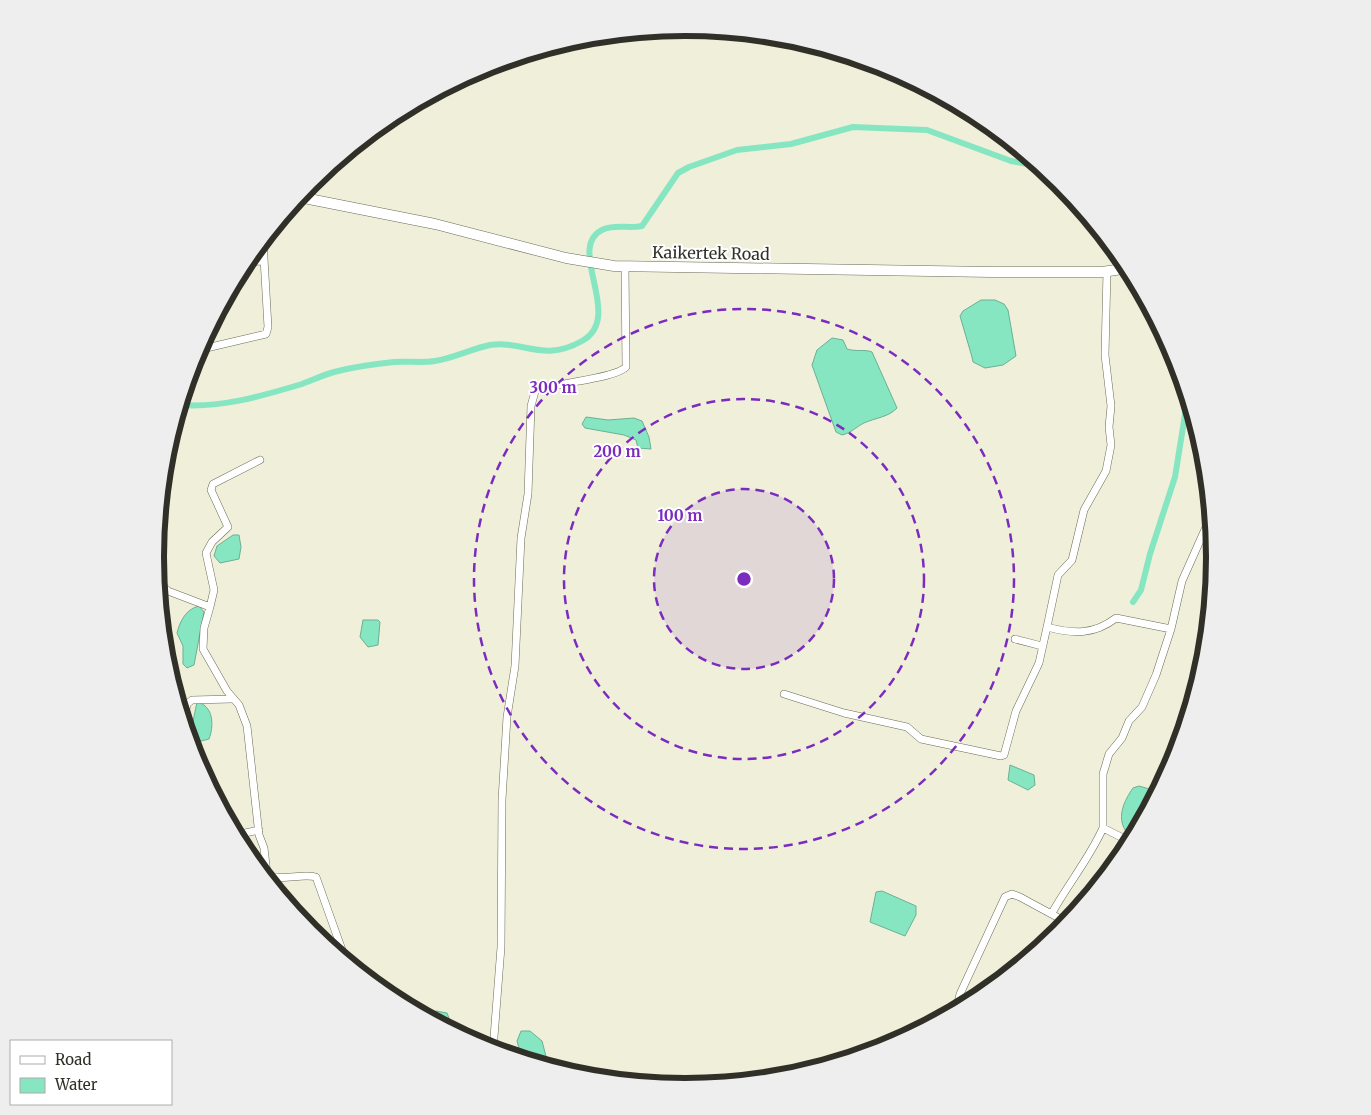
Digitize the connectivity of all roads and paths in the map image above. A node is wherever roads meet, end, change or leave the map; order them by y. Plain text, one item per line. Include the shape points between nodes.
1 (309, 198) edge
2 (262, 254) edge
3 (257, 261) edge
4 (262, 261) junction
5 (625, 267) junction
6 (1120, 269) edge
7 (1107, 271) junction
8 (209, 347) edge
9 (260, 460) dead end
10 (1206, 527) edge
11 (165, 588) edge
12 (210, 607) junction
13 (1047, 628) junction
14 (1171, 630) junction
15 (1015, 639) dead end
16 (1042, 646) junction
17 (784, 694) dead end
18 (232, 699) junction
19 (186, 707) edge
20 (1103, 828) junction
21 (259, 830) junction
22 (244, 833) edge
23 (1124, 839) edge
24 (266, 867) edge
25 (274, 877) edge
26 (1052, 913) junction
27 (1061, 919) edge
28 (342, 949) edge
29 (958, 1001) edge
30 (495, 1042) edge

1 - 5 main road, Kaikertek Road via 435,224 566,258
2 - 4 street
3 - 4 street
4 - 8 street via 266,334
5 - 7 main road, Kaikertek Road
5 - 30 street via 626,367 610,374 542,385 536,388 531,406 528,494 521,538 515,666 507,717 502,800 501,947
6 - 7 main road, Kaikertek Road
7 - 13 street via 1105,355 1110,406 1109,454 1106,471 1084,510 1072,560 1058,575
9 - 12 street via 213,484 211,490 228,527 212,542 206,553 214,590
10 - 14 street via 1182,581
11 - 12 street
12 - 18 street via 202,649
13 - 14 street via 1079,633 1104,627 1116,618
13 - 16 street
14 - 20 street via 1160,667 1142,707 1129,721 1122,738 1109,754 1103,774
15 - 16 street
16 - 17 street via 1001,756 921,739 907,727 844,713
18 - 19 street via 192,700
18 - 21 street via 239,705 247,726
20 - 23 street
20 - 26 street via 1089,857 1065,888
21 - 22 street
21 - 24 street
25 - 28 street via 310,875 320,881
26 - 27 street
26 - 29 street via 1012,894 1005,897

